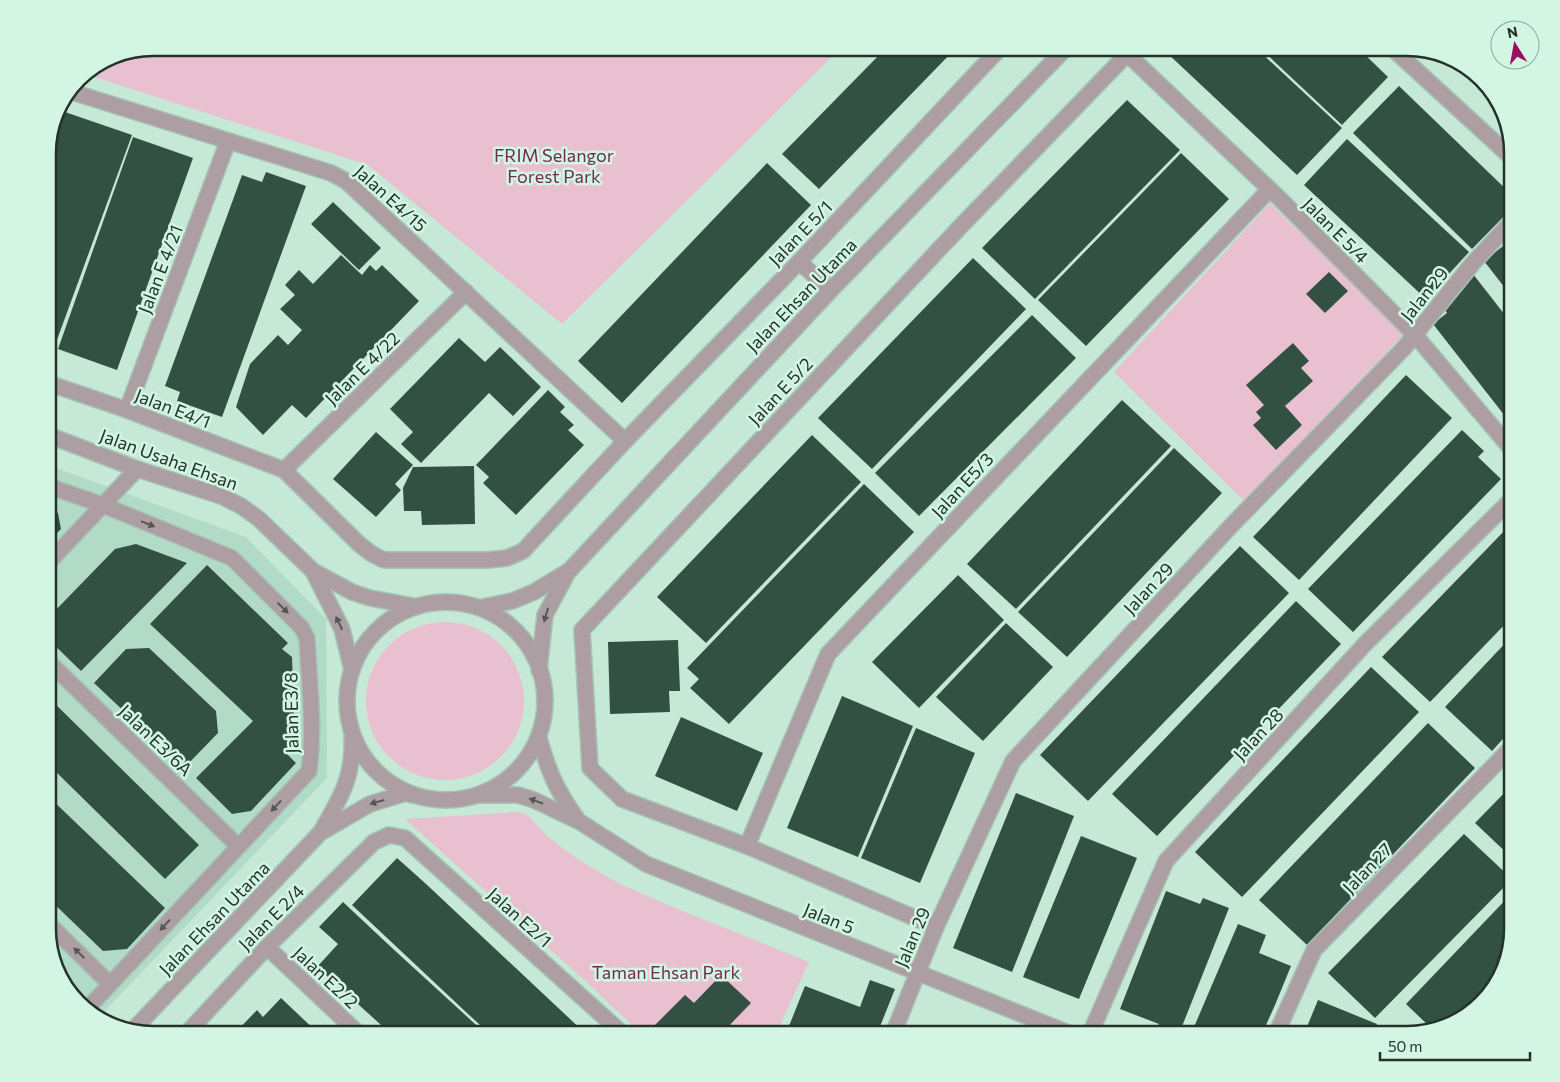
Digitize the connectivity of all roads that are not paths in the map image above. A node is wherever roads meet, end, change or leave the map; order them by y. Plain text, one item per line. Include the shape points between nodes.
1 (992, 56) edge
2 (1058, 56) edge
3 (1120, 56) edge
4 (1134, 56) edge
5 (1401, 56) edge
6 (77, 93) edge
7 (228, 141) junction
8 (1504, 150) edge
9 (1269, 190) junction
10 (1504, 229) edge
11 (799, 262) junction
12 (831, 290) junction
13 (466, 292) junction
14 (1415, 335) junction
15 (56, 386) edge
16 (127, 410) junction
17 (56, 438) edge
18 (625, 441) junction
19 (1504, 441) edge
20 (137, 468) junction
21 (284, 470) junction
22 (56, 489) edge
23 (103, 505) junction
24 (1504, 507) edge
25 (56, 555) edge
26 (313, 571) junction
27 (568, 572) junction
28 (412, 606) junction
29 (483, 607) junction
30 (56, 669) edge
31 (352, 670) junction
32 (539, 670) junction
33 (352, 734) junction
34 (539, 738) junction
35 (1504, 755) edge
36 (479, 795) junction
37 (424, 798) junction
38 (580, 822) junction
39 (320, 833) junction
40 (389, 835) joint
41 (238, 846) junction
42 (746, 846) junction
43 (936, 927) junction
44 (56, 931) edge
45 (266, 947) junction
46 (918, 973) junction
47 (110, 984) junction
48 (91, 1004) edge
49 (138, 1024) edge
50 (193, 1026) edge
51 (350, 1026) edge
52 (614, 1026) edge
53 (896, 1026) edge
54 (1051, 1026) edge
55 (1094, 1026) edge
56 (1280, 1026) edge

1 - 11 street, Jalan E 5/1
2 - 12 street, Jalan Ehsan Utama
3 - 42 street, Jalan E 5/2 via 582,630 590,768 622,799
4 - 9 street, Jalan E 5/4
5 - 8 street
6 - 7 street, Jalan E4/15
7 - 13 street, Jalan E4/15 via 331,173 346,181
7 - 16 street, Jalan E 4/21
9 - 14 street, Jalan E 5/4
9 - 42 street, Jalan E5/3 via 828,654
10 - 14 street, Jalan 29
11 - 12 street
11 - 18 street, Jalan E 5/1
12 - 27 street, Jalan Ehsan Utama
13 - 18 street, Jalan E4/15
13 - 21 street, Jalan E 4/22
14 - 19 street, Jalan E 5/4
14 - 43 street, Jalan 29 via 1230,527 1013,761
15 - 16 street, Jalan E4/1
16 - 21 street, Jalan E4/1
17 - 20 street, Jalan Usaha Ehsan
18 - 21 street, Jalan E 5/1 via 523,551 507,558 488,560 384,560 359,544
20 - 23 street
20 - 26 street, Jalan Usaha Ehsan via 221,496 241,506
22 - 23 street, Jalan E3/8
23 - 25 street
23 -> 41 street, Jalan E3/8 via 232,558 293,618 307,638 312,729 309,771
24 - 55 street, Jalan 28 via 1365,644 1166,861
26 - 28 street, Jalan Usaha Ehsan via 352,592
31 -> 26 street, Jalan Usaha Ehsan via 342,629
27 - 29 street, Jalan Ehsan Utama via 534,592
27 -> 32 street, Jalan Ehsan Utama via 545,615
28 - 29 street via 461,604
28 - 31 street via 381,627 363,647
29 - 32 street via 512,626 528,647
30 - 41 street, Jalan E3/6A
31 - 33 street via 346,702
32 - 34 street via 543,692
33 - 37 street via 363,756 379,775 400,789
33 - 39 street, Jalan Ehsan Utama via 352,758 346,784
34 - 36 street via 516,770
34 - 38 street, Jalan 5 via 555,786
35 - 56 street, Jalan 27 via 1314,950
36 - 37 street via 458,800
38 -> 36 street, Jalan 5 via 518,796
37 -> 39 street, Jalan Ehsan Utama via 406,793 370,804
38 - 46 street, Jalan 5 via 646,864
39 - 49 street, Jalan Ehsan Utama
40 - 45 street, Jalan E 2/4 via 374,842
40 - 52 street, Jalan E2/1 via 405,838
41 -> 47 street, Jalan E3/8
42 - 43 street
43 - 46 street, Jalan 29
47 -> 44 street
45 - 50 street, Jalan E 2/4
45 - 51 street, Jalan E2/2
46 - 53 street, Jalan 29
46 - 54 street, Jalan 5
47 - 48 street, Jalan E3/8

